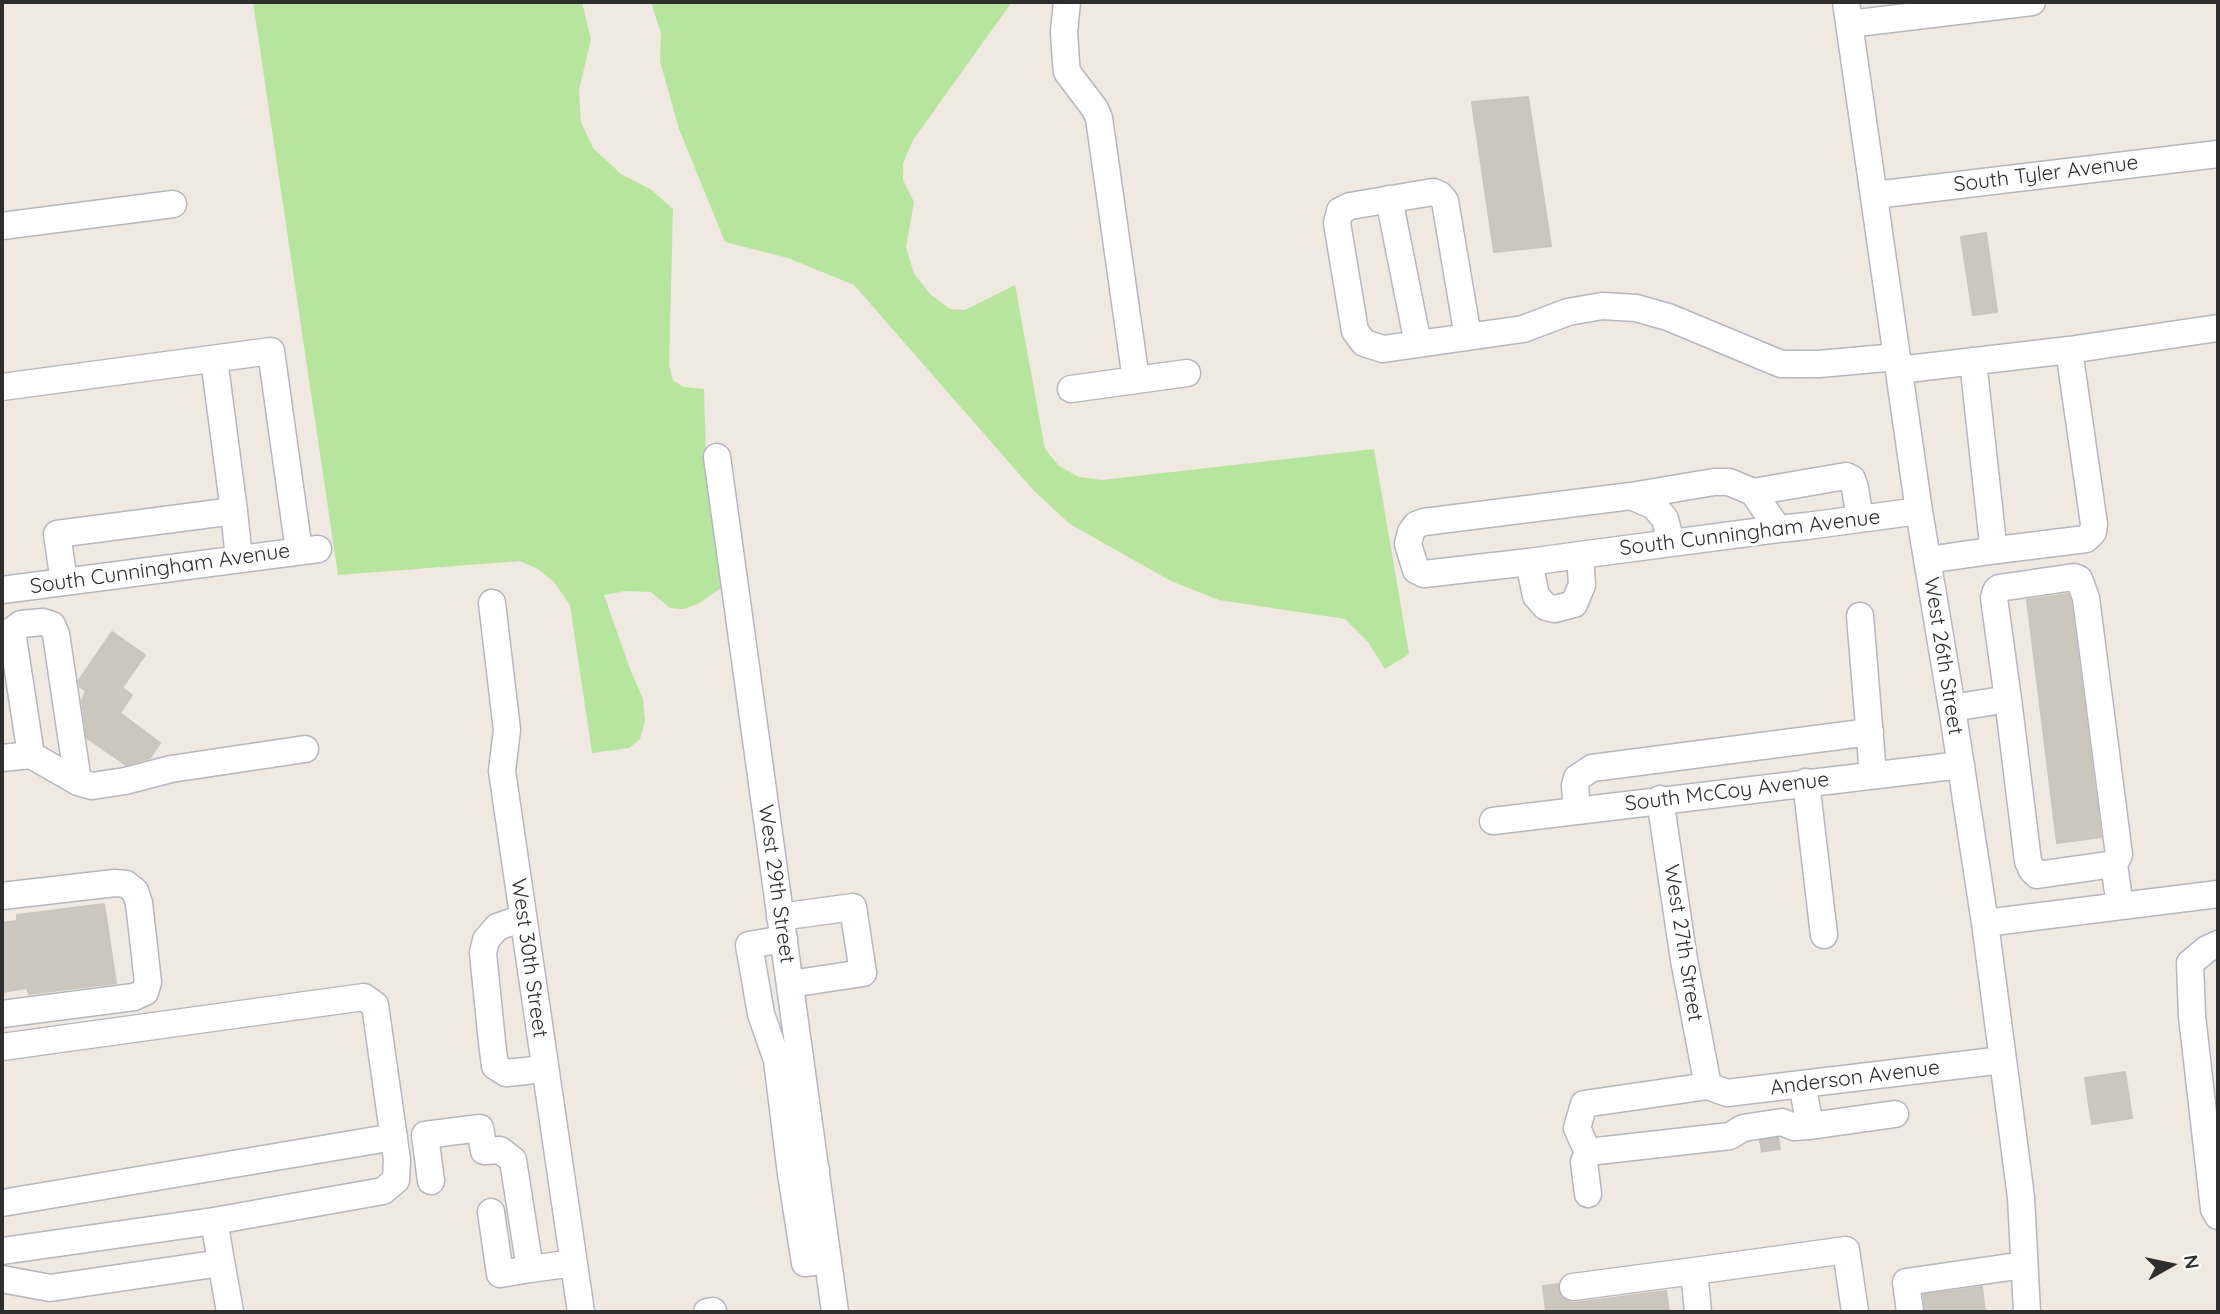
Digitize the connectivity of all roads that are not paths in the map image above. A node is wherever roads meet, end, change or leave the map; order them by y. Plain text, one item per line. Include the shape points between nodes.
1 (1067, 2) edge
2 (2032, 2) edge
3 (1847, 13) edge
4 (2218, 154) edge
5 (1875, 195) junction
6 (1389, 199) junction
7 (173, 204) dead end
8 (2, 226) edge
9 (2218, 327) edge
10 (1468, 337) junction
11 (1418, 344) junction
12 (2069, 350) junction
13 (214, 359) junction
14 (1973, 361) junction
15 (1898, 364) junction
16 (1187, 373) dead end
17 (1136, 380) junction
18 (2, 387) edge
19 (1071, 389) dead end
20 (717, 457) dead end
21 (1800, 484) junction
22 (1753, 492) junction
23 (1631, 496) junction
24 (234, 511) junction
25 (1919, 511) junction
26 (1860, 519) junction
27 (1807, 526) junction
28 (1778, 529) junction
29 (1671, 543) junction
30 (1989, 551) junction
31 (1580, 555) junction
32 (239, 559) junction
33 (1928, 560) junction
34 (1529, 562) junction
35 (64, 582) junction
36 (2, 590) edge
37 (492, 603) dead end
38 (1860, 616) dead end
39 (2008, 699) junction
40 (1952, 708) junction
41 (1870, 732) junction
42 (304, 749) dead end
43 (31, 755) junction
44 (2, 758) edge
45 (1961, 765) junction
46 (1873, 775) junction
47 (78, 782) junction
48 (1806, 782) junction
49 (1660, 799) junction
50 (1577, 810) junction
51 (1493, 821) dead end
52 (2114, 864) junction
53 (2218, 894) edge
54 (2, 896) edge
55 (2120, 906) junction
56 (523, 918) junction
57 (1985, 923) junction
58 (782, 928) junction
59 (1824, 935) dead end
60 (2215, 954) edge
61 (790, 984) junction
62 (2, 1014) edge
63 (2, 1047) edge
64 (788, 1059) junction
65 (2003, 1060) junction
66 (545, 1069) junction
67 (1802, 1084) junction
68 (1708, 1086) junction
69 (1895, 1114) dead end
70 (1786, 1132) junction
71 (2213, 1135) edge
72 (1730, 1136) junction
73 (394, 1137) junction
74 (1588, 1152) junction
75 (432, 1181) dead end
76 (1588, 1194) dead end
77 (2, 1203) edge
78 (491, 1212) dead end
79 (2218, 1216) edge
80 (214, 1221) junction
81 (2, 1251) edge
82 (221, 1263) junction
83 (574, 1263) junction
84 (2024, 1265) junction
85 (530, 1269) junction
86 (1695, 1271) junction
87 (2, 1279) edge
88 (1573, 1287) dead end
89 (713, 1311) edge
90 (230, 1312) edge
91 (581, 1312) edge
92 (707, 1312) edge
93 (835, 1312) edge
94 (1698, 1312) edge
95 (1855, 1312) edge
96 (1910, 1312) edge
97 (2027, 1312) edge

1 - 17 street via 1066,62 1099,118
2 - 3 street
3 - 5 street, West 26th Street
4 - 5 street, South Tyler Avenue
5 - 15 street, West 26th Street
6 - 10 street via 1433,192 1446,201
6 - 11 street
6 - 11 street via 1340,211 1337,223 1355,331 1364,343 1383,349
7 - 8 street
9 - 12 street
10 - 11 street
10 - 15 street via 1524,329 1567,312 1625,307 1668,317 1781,364
12 - 14 street
12 - 30 street via 2093,532 2087,539
13 - 18 street
13 - 24 street
13 - 32 street, South Cunningham Avenue via 271,351 308,550
14 - 15 street
14 - 30 street via 1993,544
15 - 25 street, West 26th Street
16 - 17 street
17 - 19 street
20 - 58 street, West 29th Street
21 - 22 street
21 - 26 street via 1846,476 1852,479
21 - 27 street
22 - 23 street via 1729,482 1714,482
22 - 28 street
23 - 29 street via 1654,506 1665,519
23 - 34 street, South Cunningham Avenue via 1424,522 1416,525 1408,544 1416,570 1424,574
24 - 32 street
24 - 35 street via 57,534
25 - 26 street, South Cunningham Avenue
25 - 33 street, West 26th Street
26 - 27 street, South Cunningham Avenue
27 - 28 street, South Cunningham Avenue
28 - 29 street, South Cunningham Avenue
29 - 31 street, South Cunningham Avenue
30 - 33 street
31 - 34 street, South Cunningham Avenue
31 - 34 street via 1580,594 1566,608 1546,607 1536,596
32 - 35 street, South Cunningham Avenue
33 - 40 street, West 26th Street
35 - 36 street, South Cunningham Avenue
37 - 56 street, West 30th Street via 506,730 502,771
38 - 41 street
39 - 40 street
39 - 52 street via 2032,870 2037,875
39 - 52 street via 1996,591 2079,579 2086,597 2119,855
40 - 45 street, West 26th Street
41 - 46 street
41 - 50 street via 1592,768 1577,778
42 - 47 street via 92,786
43 - 44 street
43 - 47 street
43 - 47 street via 13,638 14,629 21,624 43,622 52,625 56,634
45 - 46 street, South McCoy Avenue
45 - 57 street, West 26th Street
46 - 48 street, South McCoy Avenue
48 - 49 street, South McCoy Avenue
48 - 59 street
49 - 50 street, South McCoy Avenue
49 - 68 street, West 27th Street
50 - 51 street, South McCoy Avenue
52 - 55 street
53 - 55 street
54 - 62 street via 126,884 139,903 148,982 145,992 134,997
55 - 57 street
56 - 66 street, West 30th Street
56 - 66 street via 497,928 486,940 483,953 495,1066 506,1073
57 - 65 street, West 26th Street
58 - 61 street, West 29th Street
58 - 61 street via 853,907 863,973
58 - 64 street via 749,945 761,1014
60 - 71 street via 2190,963 2192,1016
61 - 64 street, West 29th Street
63 - 73 street via 364,997 375,1005
64 - 93 street, West 29th Street via 803,1172 828,1260
65 - 67 street, Anderson Avenue
65 - 84 street, West 26th Street via 2021,1197
66 - 83 street, West 30th Street
67 - 68 street, Anderson Avenue via 1727,1093
67 - 70 street
68 - 74 street, Anderson Avenue via 1584,1104 1577,1128
69 - 70 street
70 - 72 street via 1745,1142
70 - 72 street via 1782,1122 1743,1128
71 - 79 street via 2214,1209
72 - 74 street
73 - 77 street
73 - 80 street via 396,1181 383,1191
74 - 76 street via 1584,1162
75 - 85 street via 425,1135 480,1128 484,1151 500,1150 513,1160
78 - 85 street via 500,1274
80 - 81 street
80 - 82 street
82 - 87 street via 50,1288
82 - 90 street
83 - 85 street
83 - 91 street, West 30th Street
84 - 96 street via 1906,1282
84 - 97 street, West 26th Street
86 - 88 street
86 - 94 street
86 - 95 street via 1846,1250
89 - 92 street

